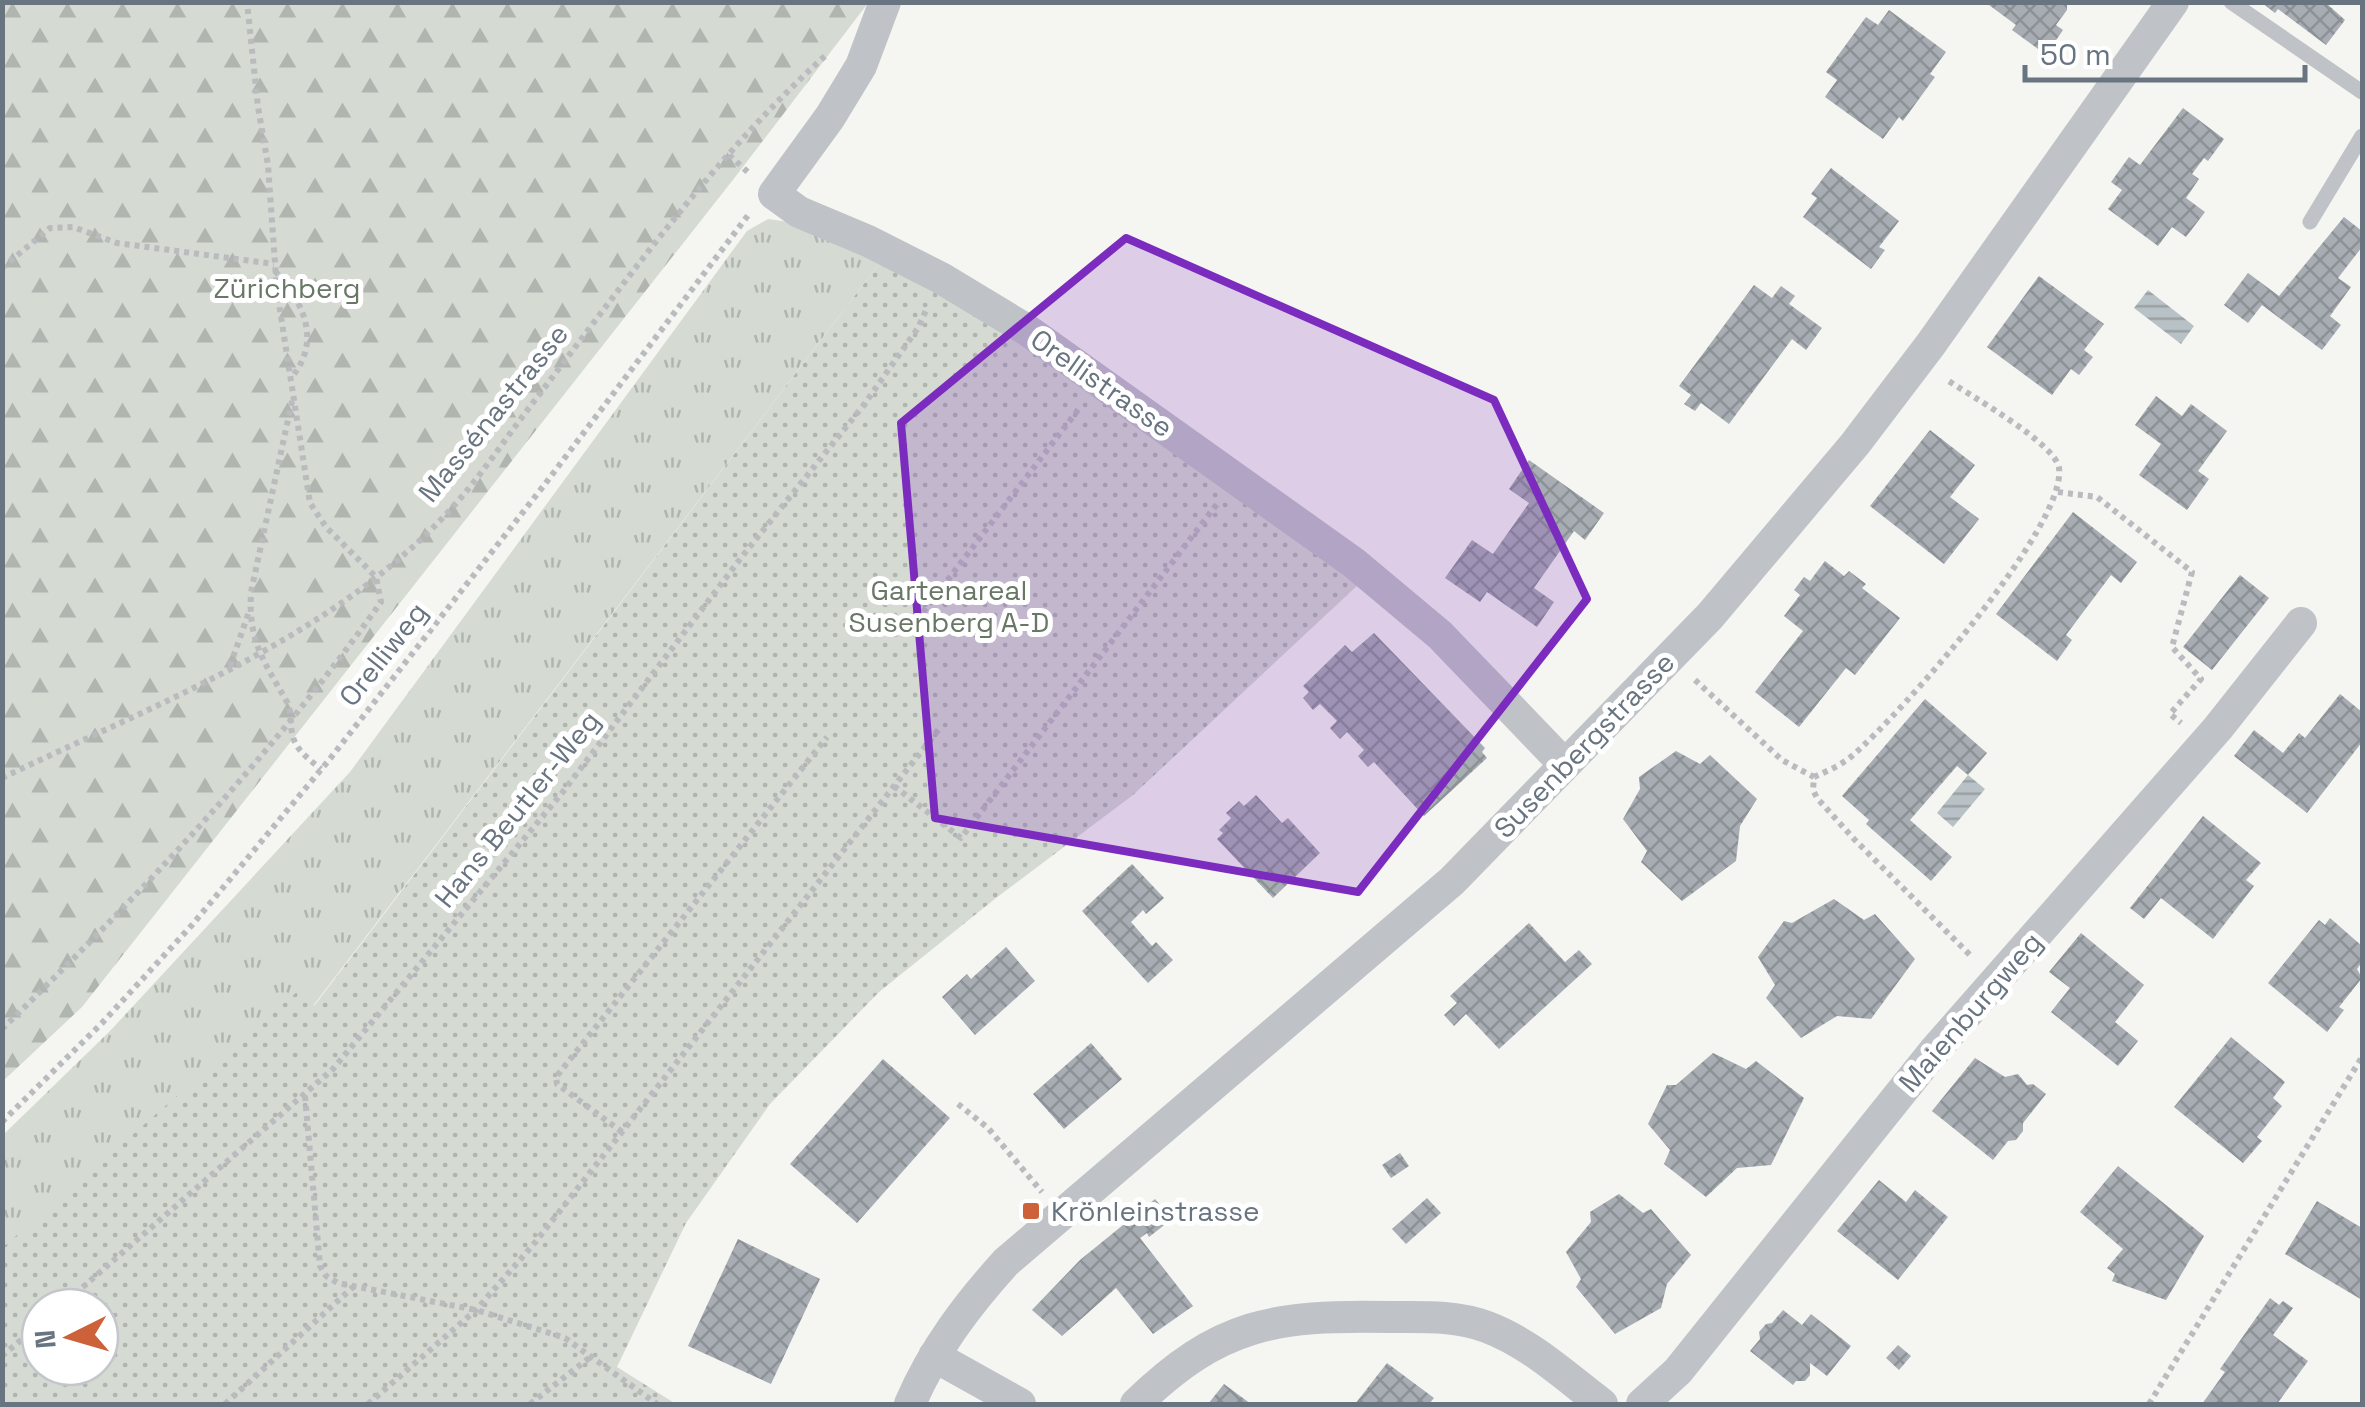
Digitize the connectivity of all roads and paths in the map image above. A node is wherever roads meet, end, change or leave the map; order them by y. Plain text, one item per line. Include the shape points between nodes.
1 (247, 2) edge
2 (885, 2) edge
3 (2173, 2) edge
4 (2231, 2) edge
5 (827, 54) dead end
6 (2362, 92) edge
7 (2362, 136) edge
8 (774, 194) junction
9 (2310, 222) dead end
10 (2, 268) edge
11 (274, 268) junction
12 (941, 278) junction
13 (1938, 374) dead end
14 (290, 379) junction
15 (1100, 380) junction
16 (293, 397) junction
17 (1236, 478) junction
18 (2058, 492) junction
19 (376, 577) junction
20 (250, 604) junction
21 (918, 620) dead end
22 (2301, 623) dead end
23 (258, 652) junction
24 (230, 667) junction
25 (1687, 672) dead end
26 (2170, 714) dead end
27 (292, 722) junction
28 (939, 729) dead end
29 (827, 738) dead end
30 (1565, 765) junction
31 (321, 769) junction
32 (1814, 777) junction
33 (2, 778) edge
34 (894, 786) junction
35 (2002, 975) junction
36 (2, 1028) edge
37 (2362, 1058) edge
38 (305, 1096) junction
39 (958, 1104) dead end
40 (2, 1122) edge
41 (622, 1132) junction
42 (1046, 1196) dead end
43 (354, 1286) junction
44 (83, 1287) edge
45 (476, 1310) junction
46 (592, 1355) junction
47 (934, 1356) junction
48 (225, 1404) edge
49 (368, 1404) edge
50 (530, 1404) edge
51 (658, 1404) edge
52 (910, 1404) edge
53 (1020, 1404) edge
54 (1136, 1404) edge
55 (1602, 1404) edge
56 (1642, 1404) edge
57 (2149, 1404) edge

1 - 11 path
2 - 8 street via 861,66
3 - 30 street, Susenbergstrasse via 1855,444 1710,616
4 - 6 lane
5 - 19 path, Massénastrasse via 693,194 458,501
7 - 9 lane
8 - 12 street, Orellistrasse
8 - 31 path, Orelliweg via 743,220
10 - 11 path via 50,228 73,228 116,243
11 - 14 path
11 - 14 path via 308,328 308,350
12 - 15 street, Orellistrasse
12 - 38 path, Hans Beutler-Weg via 918,328 863,406 562,793
13 - 18 path via 2044,446 2059,464
14 - 16 path
15 - 17 street, Orellistrasse
15 - 21 path
16 - 19 path via 310,502
16 - 20 path
17 - 30 street, Orellistrasse via 1440,635
17 - 34 path via 961,838
18 - 26 path via 2097,496 2192,572 2172,646 2200,678
18 - 32 path via 1982,612 1852,756
19 - 23 path, Massénastrasse
19 - 27 path via 381,602
20 - 23 path
20 - 24 path
22 - 35 street, Maienburgweg
23 - 24 path, Massénastrasse
23 - 27 path via 290,706
24 - 33 path, Massénastrasse
25 - 32 path via 1782,760
27 - 31 path via 301,752
27 - 36 path
28 - 34 path
29 - 41 path via 556,1078
30 - 47 street, Susenbergstrasse via 1452,881 1006,1262
31 - 40 path, Orelliweg via 192,926
32 - 35 path via 1817,798 1854,839 1970,956
34 - 41 path
35 - 56 street, Maienburgweg via 1678,1370
37 - 57 path
38 - 43 path via 320,1266 326,1276
38 - 44 path, Hans Beutler-Weg
39 - 42 path via 988,1128
41 - 45 path
43 - 45 path
43 - 48 path
45 - 46 path via 565,1338
45 - 49 path
46 - 50 path
46 - 51 path
47 - 52 street, Susenbergstrasse
47 - 53 street
54 - 55 street via 1175,1368 1220,1341 1280,1321 1331,1315 1434,1317 1486,1326 1531,1349

